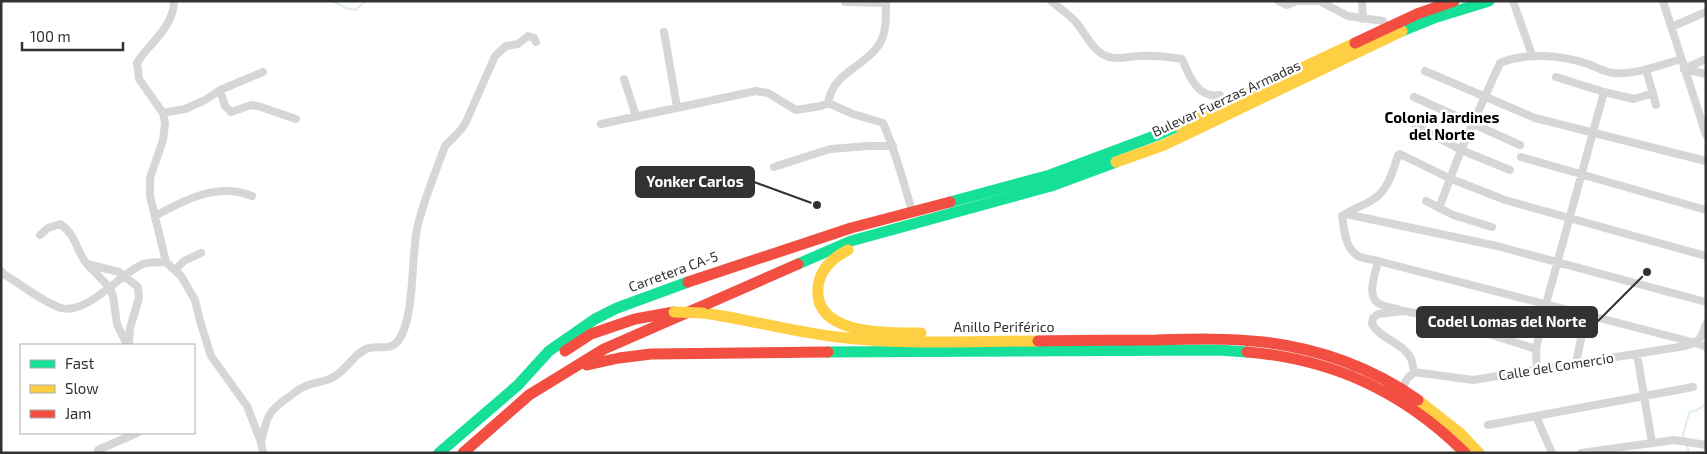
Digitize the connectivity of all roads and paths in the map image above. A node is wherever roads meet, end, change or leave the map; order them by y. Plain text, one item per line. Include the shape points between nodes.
1 (174, 1) edge
2 (1051, 1) edge
3 (1278, 1) edge
4 (1298, 1) edge
5 (1362, 1) edge
6 (1454, 1) edge
7 (1489, 1) edge
8 (1513, 1) edge
9 (1663, 1) edge
10 (845, 2) edge
11 (886, 2) edge
12 (1706, 12) edge
13 (1363, 19) junction
14 (1672, 27) junction
15 (1388, 28) junction
16 (664, 32) dead end
17 (536, 42) dead end
18 (1532, 55) junction
19 (1681, 59) junction
20 (1706, 60) edge
21 (1646, 69) junction
22 (1684, 69) junction
23 (1425, 71) dead end
24 (263, 72) dead end
25 (1706, 74) edge
26 (1556, 77) dead end
27 (624, 79) dead end
28 (220, 90) junction
29 (1604, 92) junction
30 (1653, 93) junction
31 (1414, 97) dead end
32 (1484, 97) junction
33 (828, 103) junction
34 (1225, 104) junction
35 (1656, 105) dead end
36 (677, 107) junction
37 (163, 113) junction
38 (636, 116) junction
39 (1703, 118) edge
40 (296, 120) dead end
41 (601, 124) dead end
42 (1472, 125) junction
43 (1416, 126) dead end
44 (1593, 133) junction
45 (1706, 135) edge
46 (893, 146) junction
47 (1520, 146) dead end
48 (1461, 150) junction
49 (1521, 157) dead end
50 (1706, 162) edge
51 (774, 167) dead end
52 (1510, 170) dead end
53 (1581, 175) junction
54 (1449, 178) junction
55 (252, 196) dead end
56 (962, 198) joint
57 (1426, 202) dead end
58 (972, 207) junction
59 (1439, 208) junction
60 (1706, 210) edge
61 (912, 211) junction
62 (155, 216) junction
63 (1342, 216) junction
64 (1569, 219) junction
65 (1492, 227) dead end
66 (40, 234) dead end
67 (201, 253) dead end
68 (1706, 256) edge
69 (1378, 261) junction
70 (166, 262) junction
71 (1557, 262) junction
72 (87, 264) junction
73 (175, 270) junction
74 (1, 271) edge
75 (124, 275) junction
76 (110, 288) junction
77 (1706, 302) edge
78 (1546, 304) junction
79 (1404, 311) junction
80 (1586, 314) junction
81 (1706, 324) edge
82 (1101, 340) junction
83 (1696, 343) junction
84 (127, 344) edge
85 (128, 344) edge
86 (1706, 348) edge
87 (1536, 349) junction
88 (1637, 354) junction
89 (1576, 363) junction
90 (1537, 369) junction
91 (572, 370) junction
92 (1414, 372) junction
93 (518, 385) junction
94 (1693, 387) dead end
95 (1402, 388) junction
96 (1644, 397) junction
97 (1536, 416) junction
98 (1488, 425) dead end
99 (135, 434) edge
100 (261, 442) junction
101 (1652, 443) junction
102 (1706, 445) edge
103 (1454, 448) edge
104 (1596, 452) edge
105 (97, 453) edge
106 (263, 453) edge
107 (439, 453) edge
108 (463, 453) edge
109 (1465, 453) edge
110 (1479, 453) edge
111 (1552, 453) edge
112 (1581, 453) edge

1 - 37 street via 168,24 138,63 139,79
2 - 34 street via 1076,22 1104,55 1110,58 1152,56 1182,59 1195,84 1208,95 1220,95
3 - 4 street via 1288,5
4 - 13 street via 1319,2 1348,16
5 - 13 street
6 - 15 highway, Bulevar Fuerzas Armadas
7 - 58 highway, Bulevar Fuerzas Armadas via 1392,35 1164,145 1051,186
8 - 18 street
9 - 14 street
10 - 11 street
11 - 33 street via 886,19 879,45 868,58 842,76
12 - 14 street
13 - 15 street via 1383,21
14 - 19 street
15 - 34 highway, Bulevar Fuerzas Armadas
16 - 36 street
17 - 100 street via 528,36 518,44 506,46 495,56 462,130 445,146 417,230 412,285 402,335 391,347 364,349 335,376 304,386 281,402 267,418
18 - 21 street via 1574,60 1613,73
18 - 32 street via 1500,63
19 - 21 street
19 - 22 street
20 - 22 street
21 - 30 street
22 - 25 street
22 - 39 street
23 - 32 street
24 - 28 street
26 - 29 street
27 - 38 street
28 - 37 street via 186,109
28 - 40 street via 225,106 231,112 251,105
29 - 30 street via 1634,99
29 - 44 street
30 - 35 street
31 - 42 street
32 - 42 street
32 - 44 street via 1535,118
33 - 36 street via 796,110 768,93 756,91
33 - 46 street via 883,123
34 - 56 highway, Bulevar Fuerzas Armadas via 1160,134 1050,175
36 - 38 street
37 - 62 street via 163,140 150,178
38 - 41 street
39 - 45 street
42 - 47 street
42 - 48 street
43 - 48 street
44 - 50 street
44 - 53 street
46 - 51 street via 830,149
46 - 61 street
48 - 52 street
48 - 54 street
49 - 53 street
53 - 60 street
53 - 64 street
54 - 59 street
54 - 63 street via 1398,155 1392,178 1383,192
54 - 64 street via 1505,200
55 - 62 street via 227,191 198,194
56 - 61 highway, Carretera CA-5
57 - 59 street
58 - 82 highway via 884,236 836,256 827,264 818,284 817,293 826,314 845,326 886,331
58 - 91 highway via 851,241 604,349
59 - 65 street
61 - 93 highway, Carretera CA-5 via 720,270 618,308 595,319 549,350
62 - 70 street
63 - 69 street via 1345,236 1351,248 1359,256
63 - 71 street via 1346,214 1428,231
64 - 68 street
64 - 71 street
66 - 72 street via 60,224 75,240
67 - 73 street
69 - 78 street
69 - 79 street via 1373,297 1380,304
70 - 73 street
70 - 75 street via 144,264
71 - 77 street
71 - 78 street
72 - 75 street
72 - 76 street
73 - 100 street via 195,300 212,356 247,406
74 - 76 street via 63,309 70,310 84,304
75 - 76 street
75 - 85 street via 138,287 139,298
76 - 84 street via 117,324
78 - 80 street
78 - 87 street
79 - 87 street via 1434,317
79 - 92 street via 1378,314 1372,324 1410,357
80 - 83 street
80 - 89 street
81 - 83 street
82 - 93 highway, Anillo Periférico, bridge via 900,342 854,339 798,332 703,313 674,312 635,319 591,334
82 - 95 highway, Anillo Periférico via 1258,341 1350,363
83 - 86 street
83 - 88 street, Calle del Comercio
87 - 90 street
88 - 89 street, Calle del Comercio
88 - 96 street
89 - 90 street, Calle del Comercio
90 - 92 street, Calle del Comercio via 1473,380
91 - 103 highway, Anillo Periférico via 637,354 1253,352 1312,363 1370,384 1423,415
91 - 108 highway via 529,396
92 - 95 street
93 - 107 highway, Carretera CA-5
94 - 96 street
95 - 110 highway, Anillo Periférico via 1429,406
96 - 97 street
96 - 101 street
97 - 98 street
97 - 111 street
99 - 105 street
100 - 106 street
101 - 102 street via 1674,440
101 - 104 street
103 - 109 highway, Anillo Periférico
104 - 112 street

